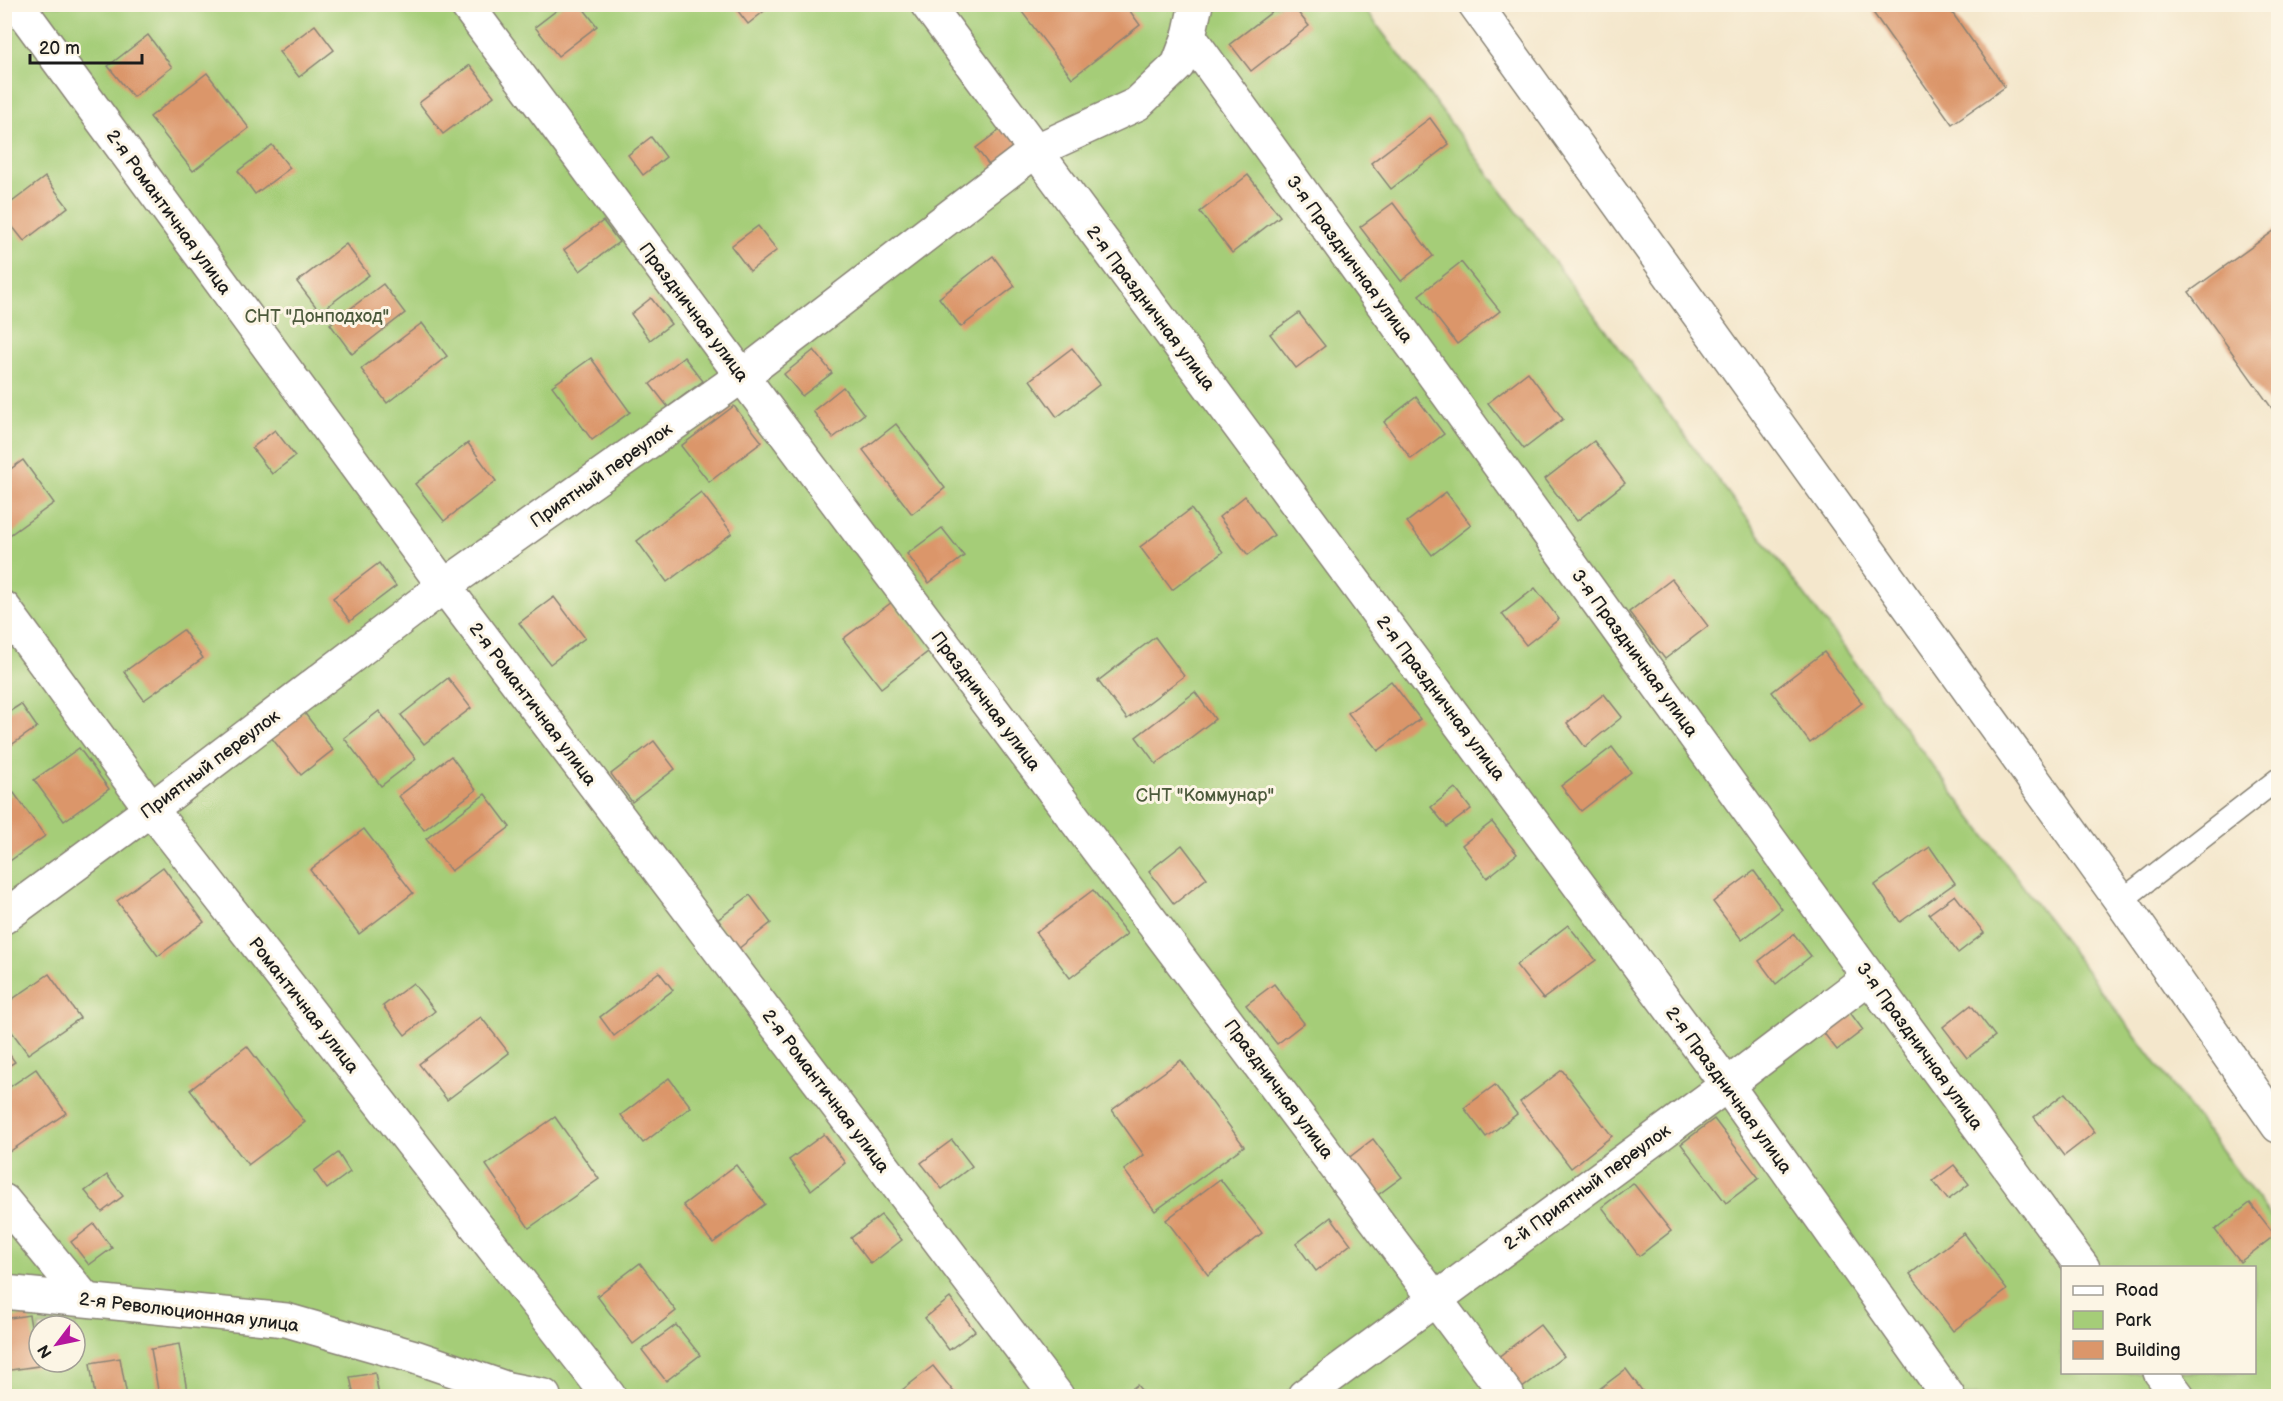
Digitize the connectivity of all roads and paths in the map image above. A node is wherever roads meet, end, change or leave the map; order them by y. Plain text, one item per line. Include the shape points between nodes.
1 (17, 4) edge
2 (466, 4) edge
3 (927, 4) edge
4 (1196, 4) edge
5 (1475, 4) edge
6 (1189, 36) junction
7 (1035, 151) junction
8 (742, 376) junction
9 (444, 586) junction
10 (4, 608) edge
11 (2278, 778) edge
12 (151, 809) junction
13 (2121, 901) junction
14 (4, 917) edge
15 (1869, 977) junction
16 (1727, 1085) junction
17 (2278, 1126) edge
18 (4, 1201) edge
19 (2082, 1266) edge
20 (4, 1292) edge
21 (1436, 1298) junction
22 (85, 1299) junction
23 (2162, 1374) edge
24 (544, 1396) edge
25 (609, 1396) edge
26 (1057, 1396) edge
27 (1304, 1396) edge
28 (1508, 1396) edge
29 (1948, 1396) edge
30 (2178, 1396) edge

1 - 9 street, 2-я Романтичная улица
2 - 8 street, Праздничная улица
3 - 7 street, 2-я Праздничная улица
4 - 6 street, Приятный переулок
5 - 13 street
6 - 7 street, Приятный переулок via 1178,64 1137,104
6 - 15 street, 3-я Праздничная улица
7 - 8 street, Приятный переулок
7 - 16 street, 2-я Праздничная улица
8 - 9 street, Приятный переулок
8 - 21 street, Праздничная улица
9 - 12 street, Приятный переулок
9 - 26 street, 2-я Романтичная улица
10 - 12 street, Романтичная улица
11 - 13 lane
12 - 14 street, Приятный переулок
12 - 25 street, Романтичная улица
13 - 17 street
15 - 16 street, 2-й Приятный переулок
15 - 19 street, 3-я Праздничная улица
16 - 21 street, 2-й Приятный переулок
16 - 29 street, 2-я Праздничная улица
18 - 22 street
20 - 22 street, 2-я Революционная улица
21 - 27 street, 2-й Приятный переулок
21 - 28 street, Праздничная улица
22 - 24 street, 2-я Революционная улица via 286,1320 508,1389
23 - 30 street

